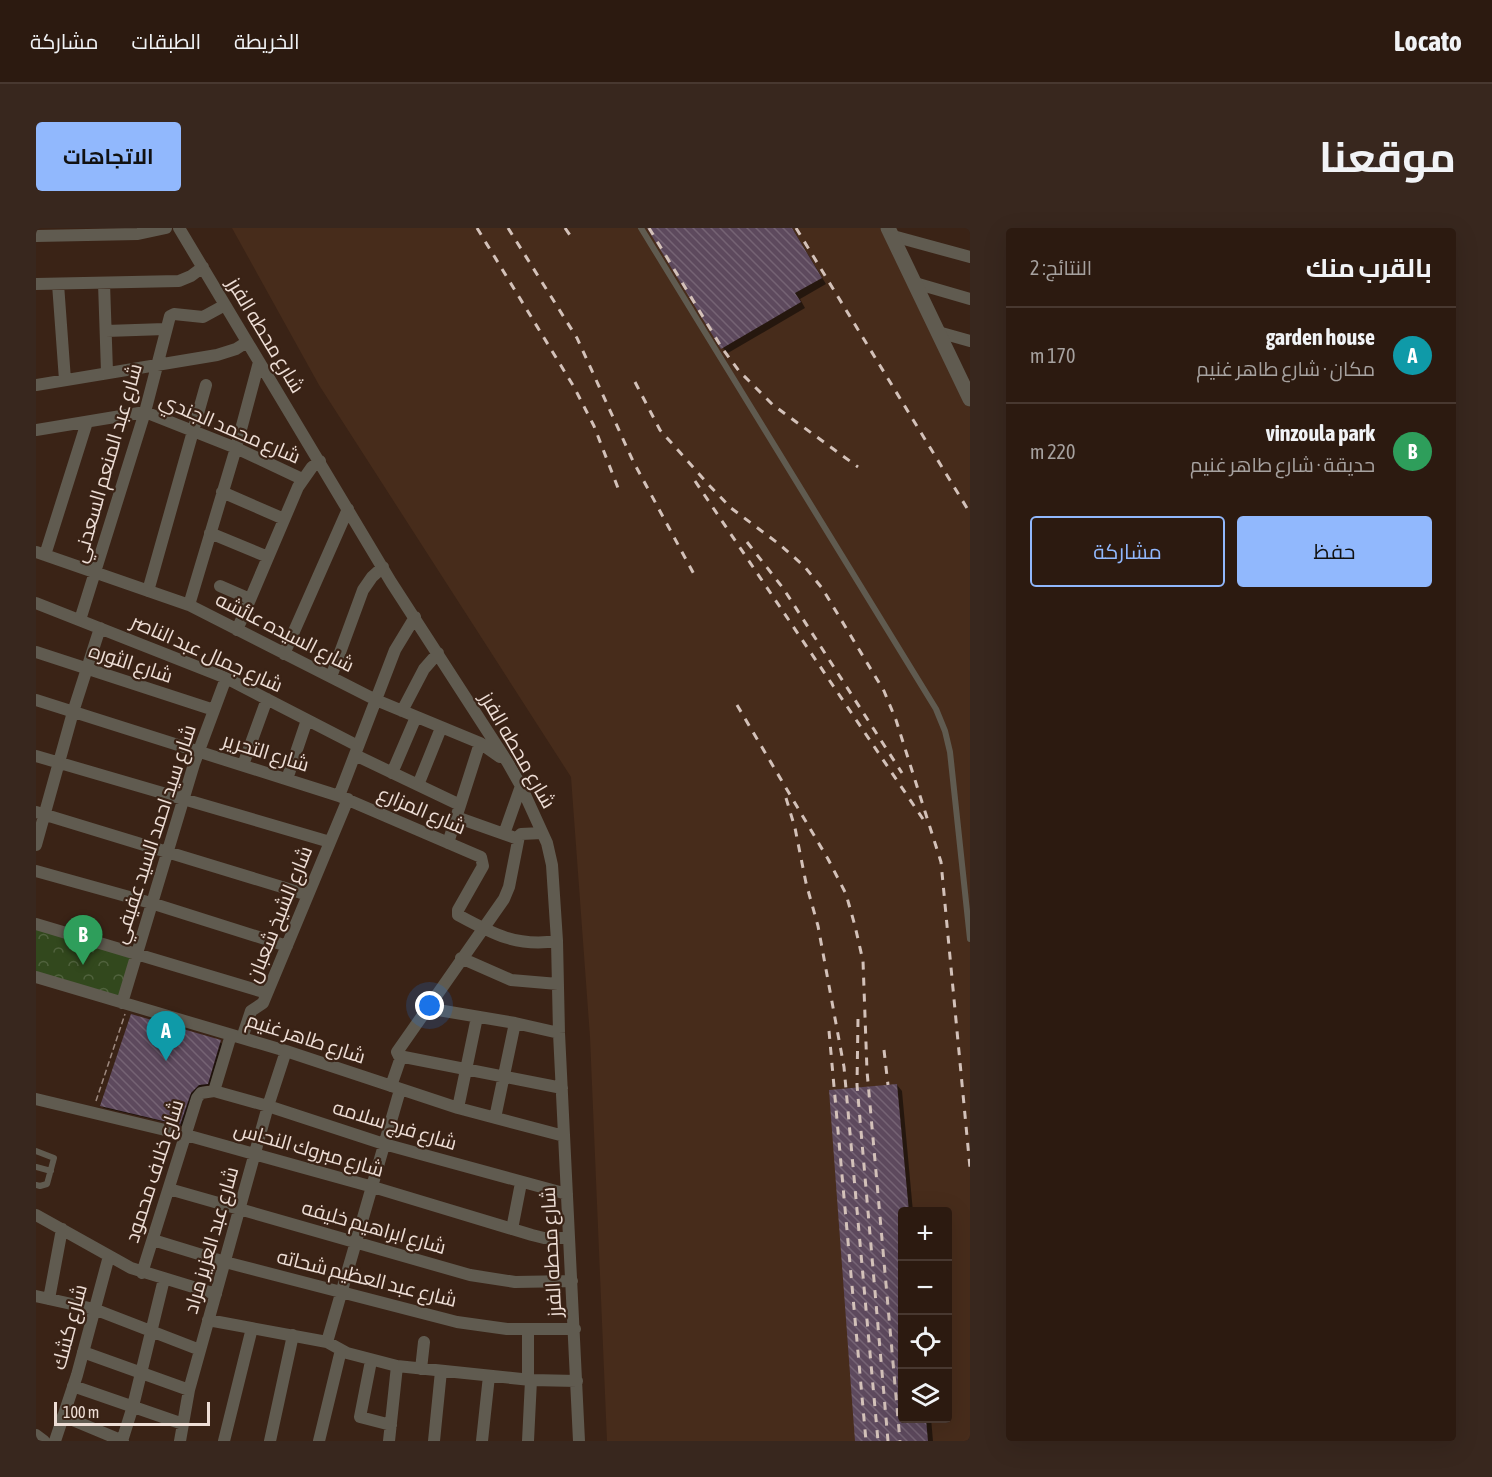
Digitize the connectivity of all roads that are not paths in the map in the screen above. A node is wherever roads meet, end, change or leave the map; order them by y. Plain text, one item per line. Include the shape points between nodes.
1 (166, 228) edge
2 (179, 228) edge
3 (641, 228) edge
4 (892, 231) edge
5 (69, 232) edge
6 (36, 236) edge
7 (970, 257) edge
8 (203, 267) junction
9 (104, 283) junction
10 (915, 283) junction
11 (36, 284) edge
12 (58, 284) junction
13 (970, 299) edge
14 (225, 304) junction
15 (165, 329) junction
16 (106, 331) junction
17 (938, 332) junction
18 (970, 341) edge
19 (247, 342) junction
20 (258, 362) junction
21 (157, 364) junction
22 (107, 372) junction
23 (65, 380) junction
24 (36, 385) edge
25 (206, 386) dead end
26 (968, 390) edge
27 (145, 412) junction
28 (87, 422) junction
29 (36, 430) edge
30 (193, 430) junction
31 (236, 448) junction
32 (320, 461) junction
33 (302, 479) junction
34 (222, 492) junction
35 (348, 509) junction
36 (284, 519) junction
37 (210, 533) junction
38 (41, 553) edge
39 (268, 556) junction
40 (383, 567) junction
41 (95, 572) junction
42 (220, 586) dead end
43 (148, 591) junction
44 (250, 599) junction
45 (36, 603) edge
46 (189, 605) junction
47 (415, 617) junction
48 (80, 620) junction
49 (100, 628) junction
50 (237, 630) junction
51 (36, 652) edge
52 (438, 653) junction
53 (284, 654) junction
54 (87, 669) junction
55 (330, 677) junction
56 (226, 678) junction
57 (267, 699) junction
58 (36, 700) edge
59 (376, 700) junction
60 (214, 710) junction
61 (402, 711) junction
62 (73, 712) junction
63 (416, 717) junction
64 (308, 720) junction
65 (441, 728) junction
66 (480, 743) junction
67 (356, 750) junction
68 (199, 752) junction
69 (36, 756) edge
70 (59, 762) junction
71 (508, 764) junction
72 (243, 765) junction
73 (392, 773) junction
74 (286, 779) junction
75 (418, 785) junction
76 (521, 786) junction
77 (343, 797) junction
78 (184, 799) junction
79 (458, 811) junction
80 (40, 813) edge
81 (542, 832) junction
82 (504, 834) junction
83 (518, 840) junction
84 (330, 842) junction
85 (448, 843) junction
86 (36, 845) edge
87 (168, 852) junction
88 (36, 871) edge
89 (308, 895) junction
90 (152, 903) junction
91 (36, 924) edge
92 (482, 928) junction
93 (970, 939) edge
94 (557, 941) junction
95 (287, 946) junction
96 (136, 954) junction
97 (461, 958) junction
98 (36, 977) edge
99 (558, 984) junction
100 (267, 993) junction
101 (125, 1004) junction
102 (426, 1008) junction
103 (477, 1017) junction
104 (515, 1023) junction
105 (559, 1033) junction
106 (236, 1036) junction
107 (286, 1051) junction
108 (400, 1056) junction
109 (468, 1070) junction
110 (505, 1077) junction
111 (395, 1088) junction
112 (562, 1088) junction
113 (214, 1091) junction
114 (36, 1099) edge
115 (268, 1106) junction
116 (458, 1108) junction
117 (495, 1118) junction
118 (186, 1135) junction
119 (564, 1136) junction
120 (384, 1144) junction
121 (36, 1151) edge
122 (255, 1154) junction
123 (36, 1167) edge
124 (51, 1171) junction
125 (521, 1183) junction
126 (36, 1185) edge
127 (372, 1187) junction
128 (169, 1189) junction
129 (567, 1194) junction
130 (239, 1209) junction
131 (36, 1215) edge
132 (62, 1229) junction
133 (512, 1229) junction
134 (570, 1238) junction
135 (153, 1240) junction
136 (356, 1242) junction
137 (109, 1256) junction
138 (225, 1262) junction
139 (142, 1273) junction
140 (164, 1279) junction
141 (572, 1281) junction
142 (342, 1292) junction
143 (216, 1294) junction
144 (42, 1298) edge
145 (94, 1309) junction
146 (208, 1320) junction
147 (252, 1328) junction
148 (575, 1329) junction
149 (528, 1330) junction
150 (151, 1331) junction
151 (293, 1335) junction
152 (327, 1342) junction
153 (424, 1342) dead end
154 (200, 1350) junction
155 (341, 1350) junction
156 (83, 1352) junction
157 (371, 1361) junction
158 (397, 1366) junction
159 (421, 1369) junction
160 (441, 1371) junction
161 (141, 1373) junction
162 (489, 1376) junction
163 (529, 1380) junction
164 (578, 1381) junction
165 (74, 1386) junction
166 (189, 1390) junction
167 (133, 1406) junction
168 (63, 1416) junction
169 (183, 1424) junction
170 (391, 1425) junction
171 (36, 1435) edge
172 (44, 1441) edge
173 (55, 1441) edge
174 (122, 1441) edge
175 (180, 1441) edge
176 (224, 1441) edge
177 (270, 1441) edge
178 (319, 1441) edge
179 (389, 1441) edge
180 (434, 1441) edge
181 (482, 1441) edge
182 (528, 1441) edge
183 (579, 1441) edge

1 - 5 street via 138,234
2 - 8 street, شارع محطه الفرز
3 - 93 lane via 936,709 950,752
4 - 7 street
4 - 10 street
5 - 6 street
8 - 9 street via 179,281
8 - 14 street, شارع محطه الفرز
9 - 12 street
9 - 16 street
10 - 13 street
10 - 17 street
11 - 12 street
12 - 23 street
14 - 15 street, شارع عبد المنعم السعدني via 203,317 174,314
14 - 19 street, شارع محطه الفرز
15 - 16 street
15 - 21 street, شارع عبد المنعم السعدني
16 - 22 street
17 - 18 street
17 - 26 street
19 - 20 street, شارع محطه الفرز
19 - 21 street via 217,355
20 - 31 street
20 - 32 street, شارع محطه الفرز
21 - 22 street
21 - 27 street, شارع عبد المنعم السعدني
22 - 23 street
23 - 24 street
25 - 30 street
27 - 28 street, شارع محمد الجندي
27 - 30 street, شارع محمد الجندي
27 - 41 street, شارع عبد المنعم السعدني
28 - 29 street, شارع محمد الجندي
28 - 38 street
30 - 31 street, شارع محمد الجندي
30 - 43 street
31 - 33 street, شارع محمد الجندي
31 - 34 street
32 - 33 street
32 - 35 street, شارع محطه الفرز
33 - 36 street
34 - 36 street
34 - 37 street
35 - 40 street, شارع محطه الفرز
35 - 53 street
36 - 39 street
37 - 39 street
37 - 46 street
38 - 41 street, شارع السيده عائشه
39 - 44 street
40 - 47 street, شارع محطه الفرز
40 - 55 street via 363,590
41 - 43 street, شارع السيده عائشه
41 - 48 street, شارع عبد المنعم السعدني
42 - 44 street
43 - 46 street, شارع السيده عائشه
44 - 50 street
45 - 48 street, شارع جمال عبد الناصر
46 - 50 street, شارع السيده عائشه
47 - 52 street, شارع محطه الفرز
47 - 59 street, شارع الشيخ شعبان via 395,650
48 - 49 street, شارع جمال عبد الناصر
49 - 54 street
49 - 56 street, شارع جمال عبد الناصر
50 - 53 street, شارع السيده عائشه
51 - 54 street, شارع الثوره
52 - 61 street via 424,669
52 - 71 street, شارع محطه الفرز
53 - 55 street, شارع السيده عائشه
54 - 60 street, شارع الثوره
54 - 62 street
55 - 59 street, شارع السيده عائشه
56 - 57 street, شارع جمال عبد الناصر
56 - 60 street, شارع سيد احمد السيد عفيفي
57 - 64 street, شارع جمال عبد الناصر
57 - 72 street
58 - 62 street, شارع التحرير
59 - 61 street, شارع السيده عائشه
59 - 67 street, شارع الشيخ شعبان
60 - 68 street, شارع سيد احمد السيد عفيفي
61 - 63 street, شارع السيده عائشه
62 - 68 street, شارع التحرير
62 - 70 street
63 - 65 street, شارع السيده عائشه
63 - 73 street
64 - 67 street, شارع جمال عبد الناصر
64 - 74 street
65 - 66 street, شارع السيده عائشه
65 - 75 street
66 - 71 street, شارع السيده عائشه
66 - 79 street
67 - 73 street, شارع جمال عبد الناصر
67 - 77 street, شارع الشيخ شعبان
68 - 72 street, شارع التحرير
68 - 78 street, شارع سيد احمد السيد عفيفي
69 - 70 street
70 - 78 street
70 - 80 street
71 - 76 street, شارع محطه الفرز
72 - 74 street, شارع التحرير
73 - 75 street, شارع جمال عبد الناصر
74 - 77 street, شارع التحرير
75 - 79 street, شارع جمال عبد الناصر
76 - 81 street, شارع محطه الفرز
76 - 82 street
77 - 84 street, شارع الشيخ شعبان
77 - 85 street, شارع المزارع
78 - 84 street
78 - 87 street, شارع سيد احمد السيد عفيفي
79 - 82 street, شارع جمال عبد الناصر
79 - 85 street
80 - 86 street
80 - 87 street
81 - 83 street via 521,834
81 - 94 street, شارع محطه الفرز via 552,865
82 - 83 street, شارع جمال عبد الناصر
83 - 92 street via 509,887
84 - 89 street, شارع الشيخ شعبان
85 - 92 street, شارع المزارع via 481,857 483,866 458,915
87 - 89 street
87 - 90 street, شارع سيد احمد السيد عفيفي
88 - 90 street
89 - 95 street, شارع الشيخ شعبان
90 - 95 street
90 - 96 street, شارع سيد احمد السيد عفيفي
91 - 96 street
92 - 94 street via 514,941
92 - 97 street
94 - 99 street, شارع محطه الفرز
95 - 100 street, شارع الشيخ شعبان
96 - 100 street
96 - 101 street, شارع سيد احمد السيد عفيفي
97 - 99 street via 511,980
97 - 102 street
98 - 101 street, شارع طاهر غنيم
99 - 105 street, شارع محطه الفرز
100 - 106 street, شارع الشيخ شعبان
101 - 106 street, شارع طاهر غنيم
102 - 103 street
102 - 108 street via 397,1051
103 - 104 street
103 - 109 street
104 - 105 street
104 - 110 street
105 - 112 street, شارع محطه الفرز
106 - 107 street, شارع طاهر غنيم
106 - 113 street, شارع الشيخ شعبان
107 - 111 street, شارع طاهر غنيم
107 - 115 street, شارع عبد العزيز مراد
108 - 109 street
108 - 111 street
109 - 110 street
109 - 116 street
110 - 112 street
110 - 117 street
111 - 116 street, شارع طاهر غنيم
111 - 120 street
112 - 119 street, شارع محطه الفرز
113 - 115 street, شارع فرج سلامه
113 - 118 street, شارع خلاف محمود via 201,1093 197,1098
114 - 118 street, شارع مبروك النحاس
115 - 120 street, شارع فرج سلامه
115 - 122 street, شارع عبد العزيز مراد
116 - 117 street, شارع طاهر غنيم
117 - 119 street, شارع طاهر غنيم
118 - 122 street, شارع مبروك النحاس
118 - 128 street, شارع خلاف محمود
119 - 129 street, شارع محطه الفرز
120 - 125 street, شارع فرج سلامه
120 - 127 street
121 - 124 lane via 53,1156
122 - 127 street, شارع مبروك النحاس
122 - 130 street, شارع عبد العزيز مراد
123 - 124 lane
124 - 126 lane via 47,1184
125 - 129 street, شارع فرج سلامه
125 - 133 street
127 - 133 street, شارع مبروك النحاس
127 - 136 street
128 - 130 street, شارع ابراهيم خليفه
128 - 135 street, شارع خلاف محمود
129 - 134 street, شارع محطه الفرز
130 - 136 street, شارع ابراهيم خليفه
130 - 138 street, شارع عبد العزيز مراد
131 - 132 street
132 - 137 street
132 - 144 street
133 - 134 street, شارع مبروك النحاس via 544,1238
134 - 141 street, شارع محطه الفرز
135 - 138 street, شارع عبد العظيم شحاته
135 - 139 street, شارع خلاف محمود
136 - 141 street, شارع ابراهيم خليفه via 470,1275 537,1283
136 - 142 street
137 - 139 street
137 - 145 street, شارع كشك
138 - 142 street, شارع عبد العظيم شحاته
138 - 143 street, شارع عبد العزيز مراد
139 - 140 street
140 - 143 street
140 - 150 street
141 - 148 street, شارع محطه الفرز
142 - 149 street, شارع عبد العظيم شحاته via 457,1322
142 - 152 street
143 - 146 street, شارع عبد العزيز مراد
144 - 145 street
145 - 150 street
145 - 156 street, شارع كشك
146 - 147 street
146 - 154 street, شارع عبد العزيز مراد
147 - 151 street
147 - 176 street
148 - 149 street, شارع عبد العظيم شحاته
148 - 164 street, شارع محطه الفرز
149 - 163 street
150 - 154 street
150 - 161 street
151 - 152 street
151 - 177 street
152 - 155 street
153 - 159 street
154 - 166 street, شارع عبد العزيز مراد
155 - 157 street
155 - 178 street
156 - 161 street
156 - 165 street, شارع كشك
157 - 158 street
157 - 170 street via 360,1417
158 - 159 street
158 - 170 street
159 - 160 street
160 - 162 street
160 - 180 street
161 - 166 street
161 - 167 street
162 - 163 street
162 - 181 street
163 - 164 street
163 - 182 street
164 - 183 street, شارع محطه الفرز
165 - 167 street
165 - 168 street, شارع كشك
166 - 169 street, شارع عبد العزيز مراد
167 - 169 street
167 - 174 street
168 - 173 street, شارع كشك
168 - 174 street
169 - 175 street, شارع عبد العزيز مراد
170 - 179 street
171 - 172 street

